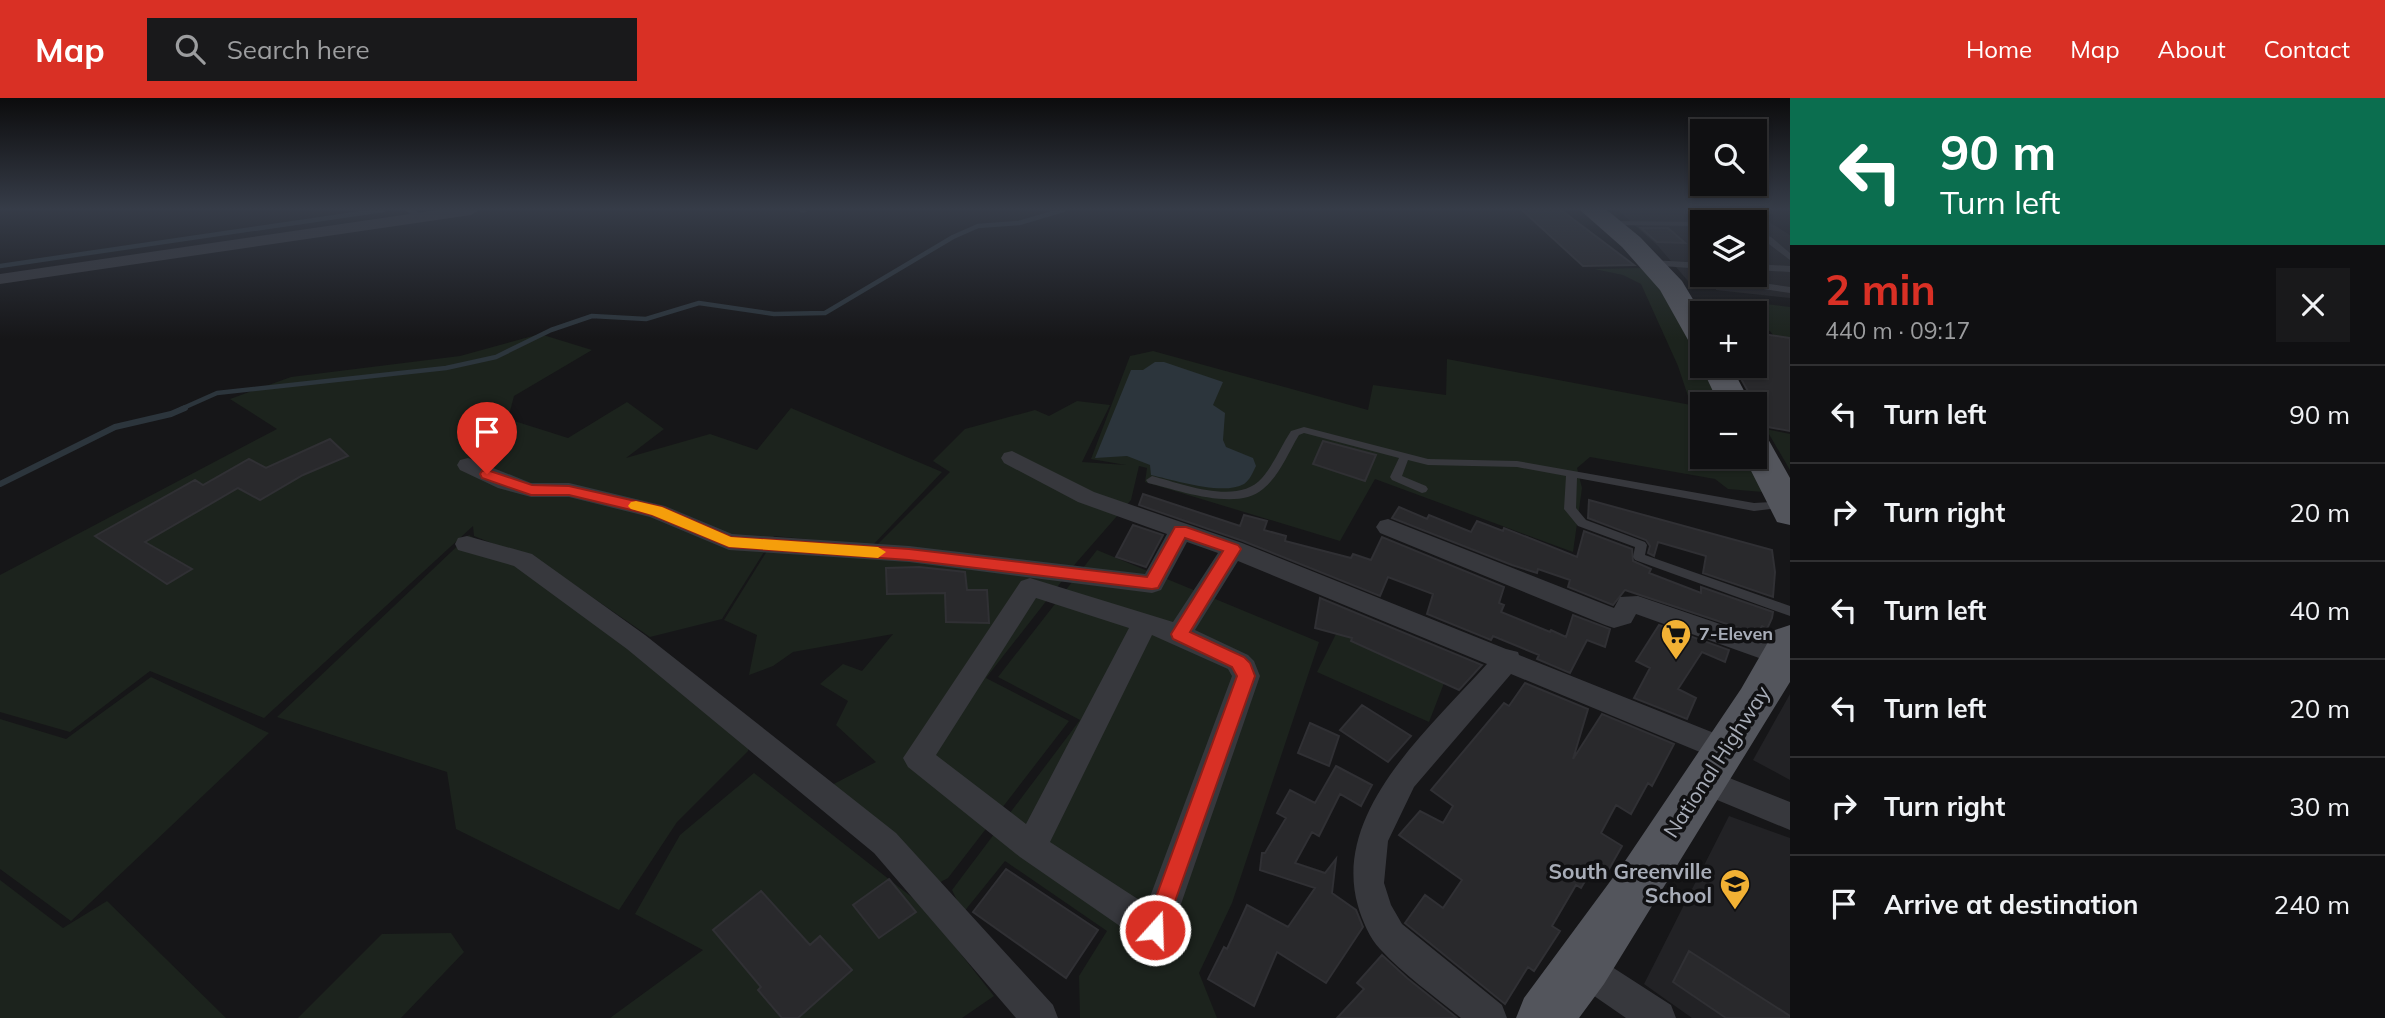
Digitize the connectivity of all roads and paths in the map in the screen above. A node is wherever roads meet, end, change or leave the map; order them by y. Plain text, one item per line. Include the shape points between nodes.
1 (164, 253) edge
2 (1641, 253) edge
3 (1652, 263) junction
4 (1690, 267) edge
5 (1767, 268) edge
6 (1790, 269) edge
7 (0, 279) edge
8 (1767, 287) edge
9 (1790, 290) edge
10 (1690, 318) edge
11 (1012, 458) dead end
12 (1404, 458) junction
13 (468, 466) dead end
14 (1767, 467) edge
15 (1572, 473) junction
16 (1152, 480) dead end
17 (1422, 489) dead end
18 (1788, 508) edge
19 (1388, 527) dead end
20 (1181, 531) junction
21 (467, 544) dead end
22 (1233, 549) junction
23 (1790, 611) edge
24 (1145, 623) junction
25 (1180, 634) junction
26 (1786, 649) edge
27 (1508, 659) junction
28 (1714, 766) junction
29 (1790, 816) edge
30 (1031, 847) junction
31 (1564, 1000) edge
32 (1040, 1018) edge
33 (1489, 1018) edge
34 (1658, 1018) edge

1 - 7 street
2 - 3 main road
3 - 4 lane
3 - 10 main road
5 - 6 lane
8 - 9 lane
11 - 20 street via 1086,497
12 - 15 lane via 1517,464
12 - 16 lane via 1304,430 1295,433 1264,482 1253,491 1213,494
12 - 17 lane via 1396,478
13 - 20 street via 531,490 569,490 657,511 729,542 909,554 1152,584
14 - 18 main road
15 - 18 lane via 1754,507
15 - 23 lane via 1570,509 1582,523 1641,545 1639,557
19 - 26 street via 1614,618 1622,616 1629,604 1638,605
20 - 22 street
21 - 32 street via 523,560 636,642 855,818 885,843
22 - 25 street
22 - 27 street
24 - 25 street
24 - 30 street
24 - 30 street via 1030,587 918,758
25 - 30 street via 1238,662 1246,676 1155,930
26 - 28 main road, National Highway
27 - 28 street
27 - 33 street via 1403,778 1372,840 1368,883 1390,936
28 - 29 street
28 - 31 main road, National Highway
31 - 34 street

